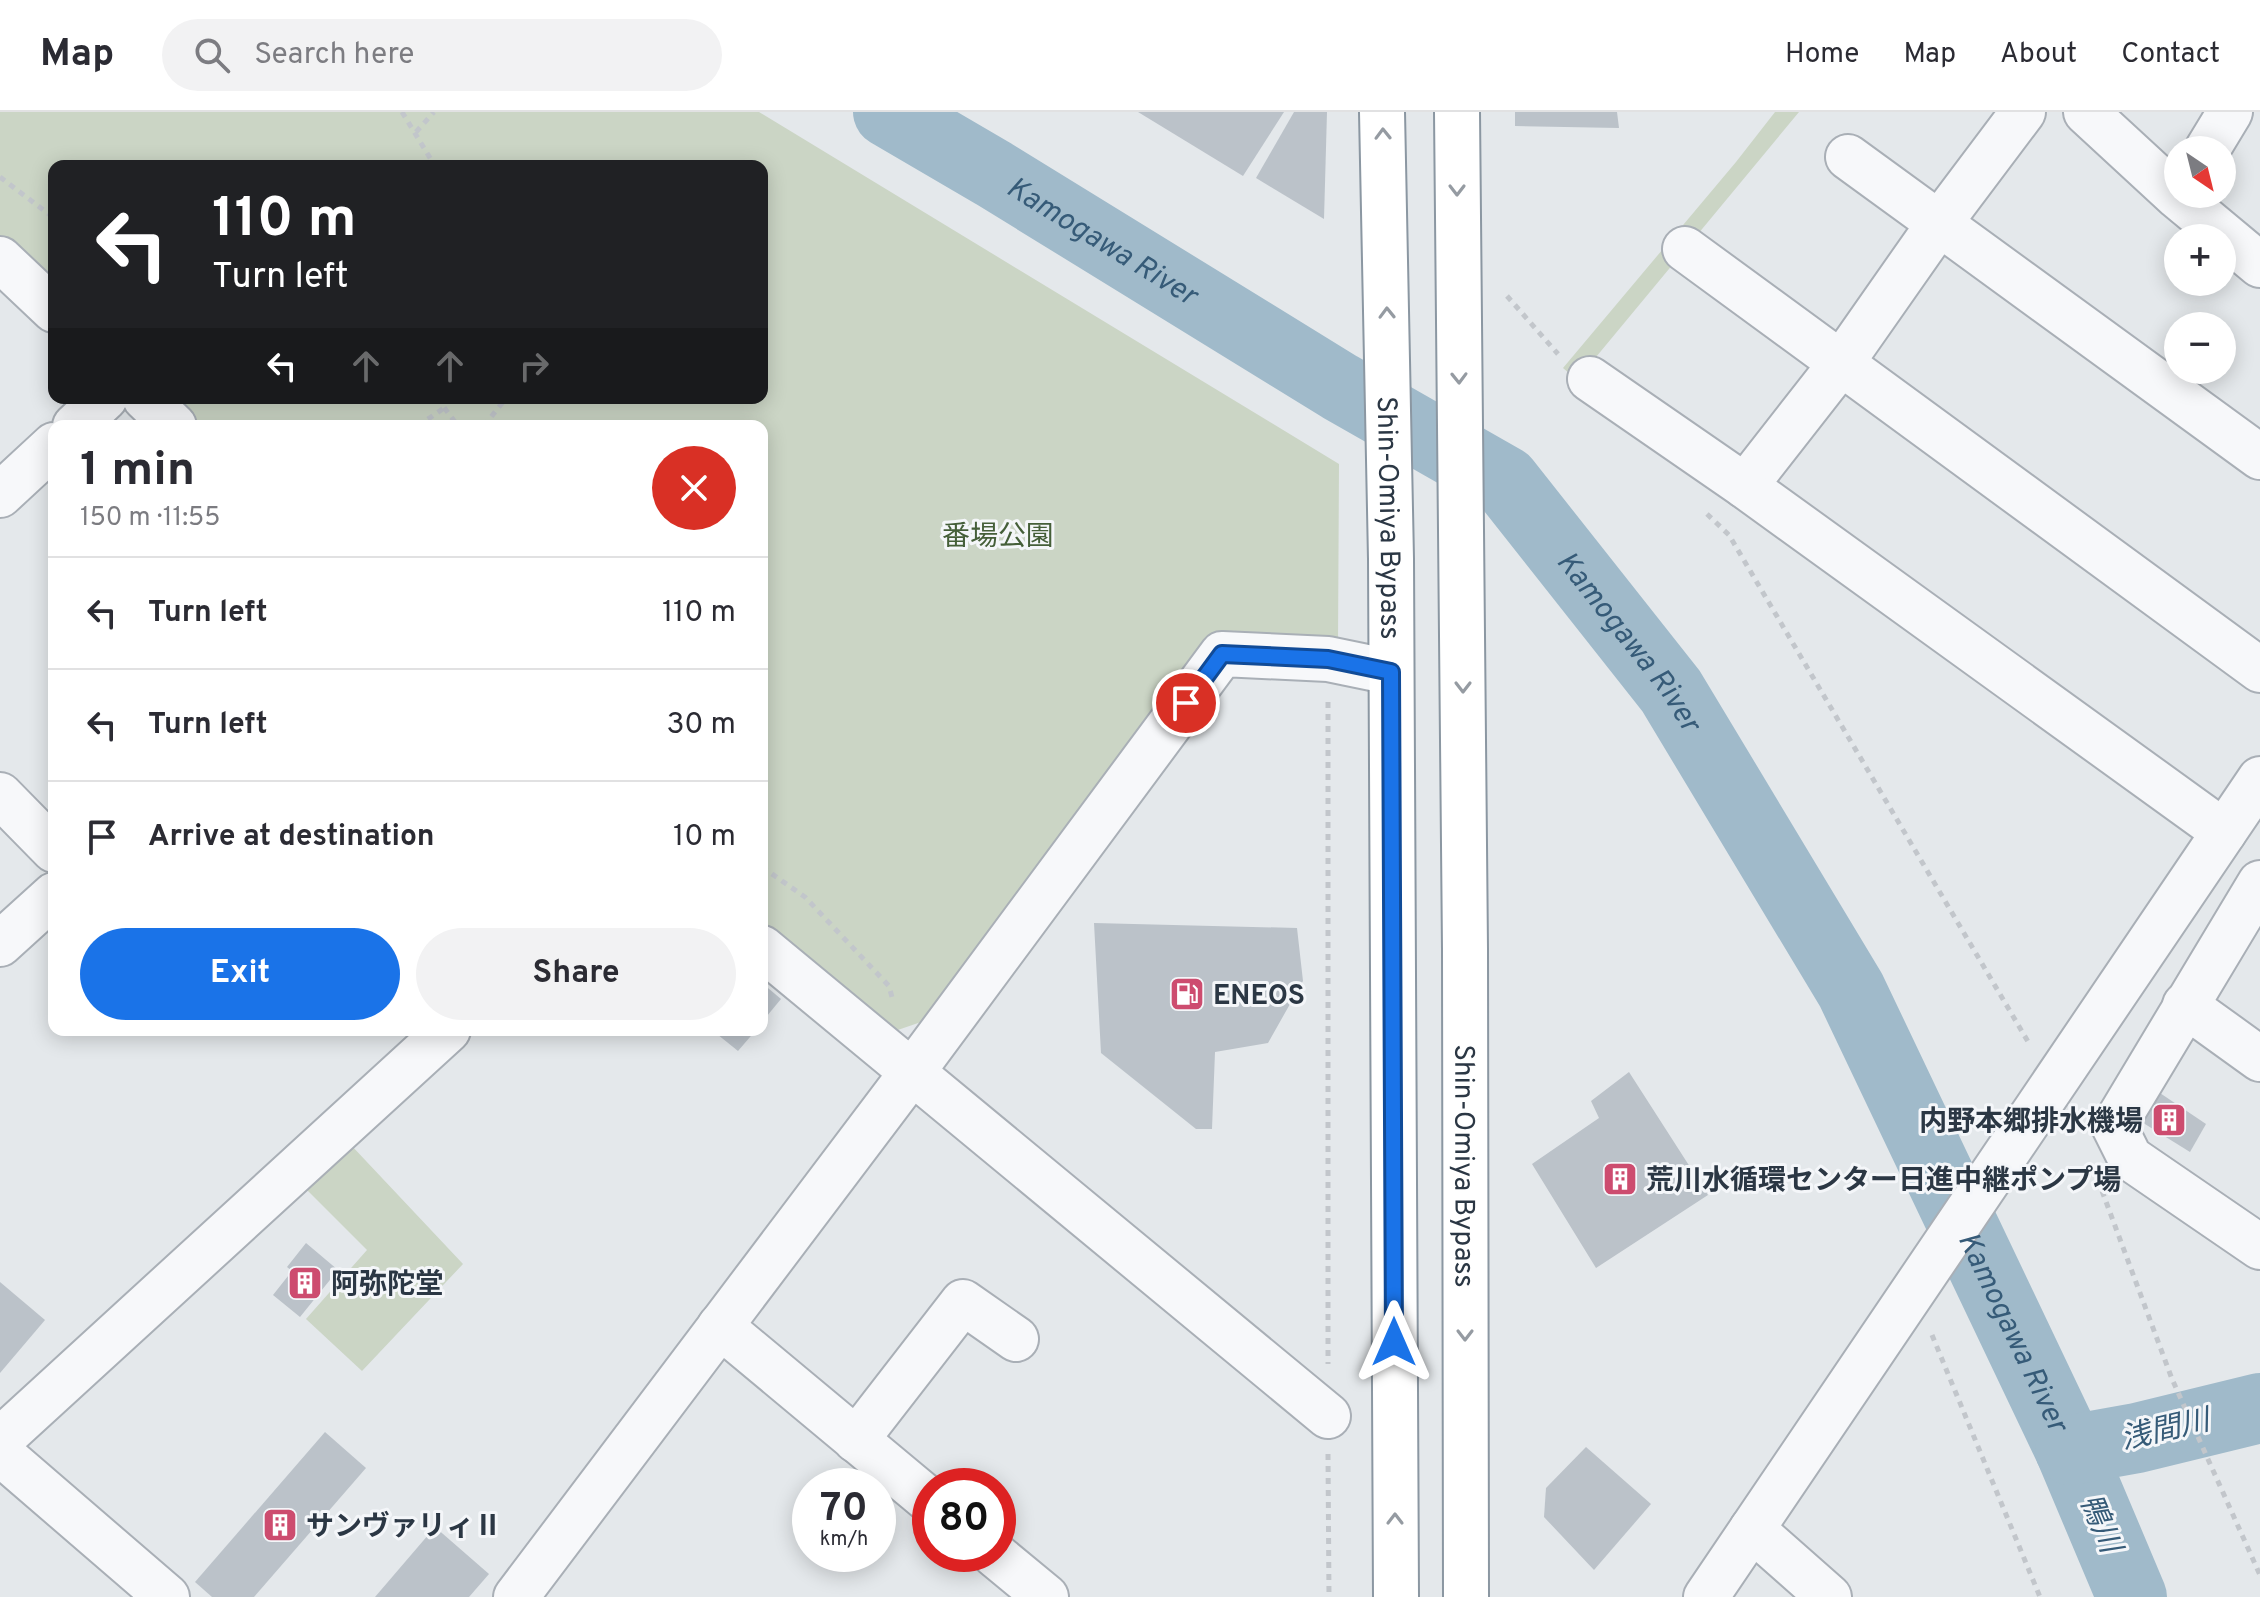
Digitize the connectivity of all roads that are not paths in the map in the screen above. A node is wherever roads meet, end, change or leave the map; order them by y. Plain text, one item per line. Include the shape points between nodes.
1 (1382, 112) edge
2 (1457, 112) edge
3 (2023, 112) edge
4 (2086, 112) edge
5 (2230, 112) edge
6 (2215, 136) edge
7 (1848, 157) dead end
8 (2164, 182) edge
9 (2193, 208) edge
10 (1938, 225) junction
11 (1685, 249) dead end
12 (0, 259) edge
13 (2260, 265) edge
14 (48, 304) edge
15 (1842, 362) junction
16 (1571, 373) road end
17 (99, 404) edge
18 (151, 404) edge
19 (81, 420) edge
20 (168, 420) edge
21 (48, 451) edge
22 (2260, 457) edge
23 (1745, 486) junction
24 (0, 495) edge
25 (2260, 670) edge
26 (1391, 672) junction
27 (2260, 779) edge
28 (0, 795) edge
29 (2220, 838) junction
30 (48, 844) edge
31 (2260, 875) edge
32 (2260, 883) edge
33 (48, 900) edge
34 (0, 944) edge
35 (768, 953) edge
36 (2185, 1005) junction
37 (441, 1036) edge
38 (2260, 1059) edge
39 (913, 1071) junction
40 (2260, 1247) edge
41 (720, 1326) junction
42 (1016, 1339) dead end
43 (1328, 1416) road end
44 (0, 1440) edge
45 (856, 1440) junction
46 (0, 1453) edge
47 (912, 1486) edge
48 (1752, 1529) junction
49 (1016, 1572) edge
50 (535, 1590) edge
51 (167, 1597) edge
52 (1046, 1597) edge
53 (1396, 1597) edge
54 (1466, 1597) edge
55 (1706, 1597) edge
56 (1829, 1597) edge

26 -> 1 highway, Shin-Omiya Bypass
2 -> 54 highway, Shin-Omiya Bypass
3 - 10 street
4 - 8 street
5 - 6 street
7 - 10 street
9 - 13 street
10 - 15 street
10 - 22 street
11 - 15 street
12 - 14 street
15 - 23 street
15 - 25 street
16 - 23 street
17 - 19 street
18 - 20 street
21 - 24 street
23 - 29 street
26 - 39 street via 1328,659 1222,654
53 -> 26 highway, Shin-Omiya Bypass
27 - 29 street
28 - 30 street
29 - 31 street
29 - 48 street
32 - 36 street
33 - 34 street
35 - 39 street
36 - 38 street
36 - 40 street via 2114,1126 2130,1158
37 - 44 street
39 - 41 street
39 - 43 street
41 - 45 street
41 - 50 street
42 - 45 street via 963,1302
45 - 47 street
46 - 51 street
48 - 55 street
48 - 56 street
49 - 52 street

